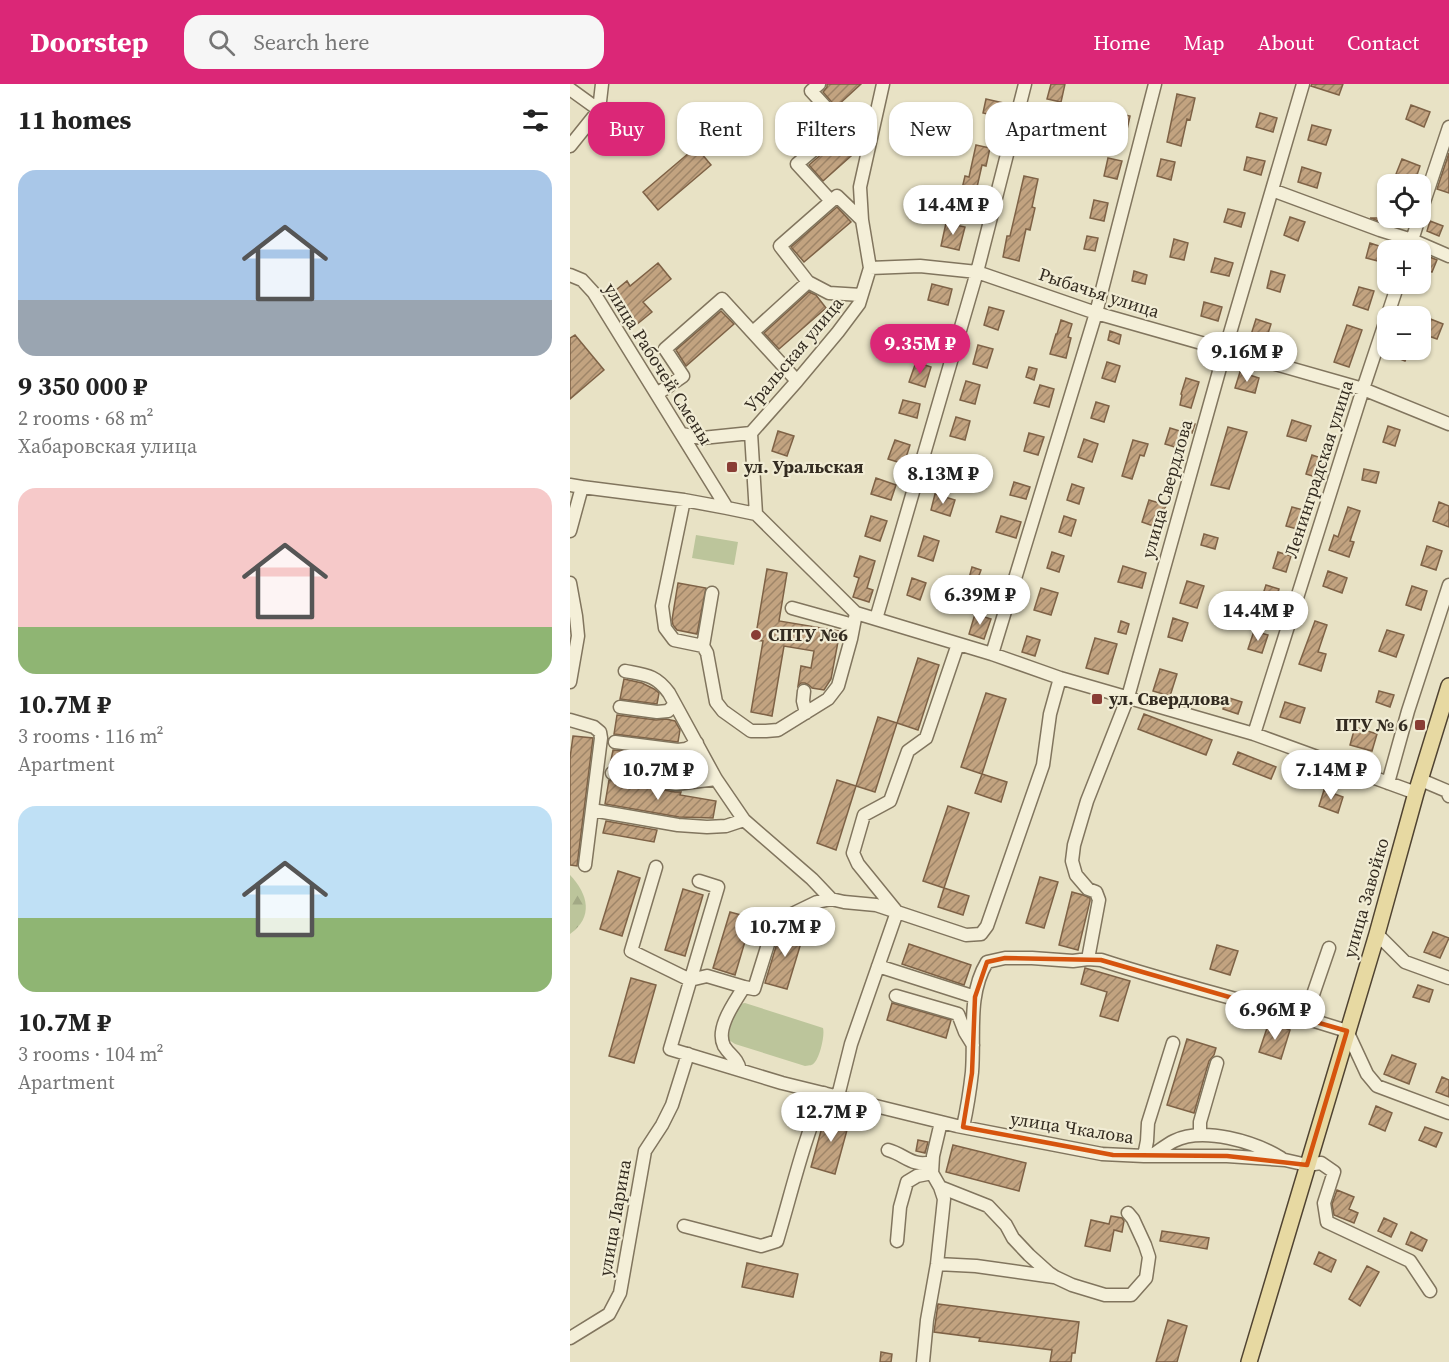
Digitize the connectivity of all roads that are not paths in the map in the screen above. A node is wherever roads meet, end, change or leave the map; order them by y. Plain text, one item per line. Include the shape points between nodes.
1 (602, 84) edge
2 (819, 84) edge
3 (883, 84) edge
4 (1025, 84) edge
5 (1155, 84) edge
6 (1303, 84) edge
7 (570, 89) edge
8 (588, 102) edge
9 (600, 102) edge
10 (821, 102) edge
11 (877, 109) edge
12 (588, 124) edge
13 (1449, 127) edge
14 (570, 146) edge
15 (806, 156) edge
16 (867, 156) edge
17 (1431, 182) edge
18 (1272, 190) junction
19 (831, 201) junction
20 (862, 220) junction
21 (1400, 240) edge
22 (1431, 251) edge
23 (1449, 256) edge
24 (870, 268) junction
25 (977, 272) junction
26 (570, 275) edge
27 (808, 282) junction
28 (1395, 294) edge
29 (861, 295) junction
30 (1096, 313) junction
31 (753, 332) junction
32 (1225, 350) junction
33 (797, 381) junction
34 (1363, 389) junction
35 (657, 394) junction
36 (1449, 424) edge
37 (751, 433) junction
38 (682, 434) junction
39 (576, 486) edge
40 (684, 500) junction
41 (727, 508) junction
42 (756, 514) junction
43 (570, 531) edge
44 (570, 582) edge
45 (1449, 585) edge
46 (712, 593) dead end
47 (792, 608) dead end
48 (855, 619) junction
49 (876, 619) junction
50 (958, 644) junction
51 (703, 646) junction
52 (992, 654) junction
53 (625, 671) dead end
54 (1060, 678) junction
55 (570, 682) edge
56 (1449, 686) edge
57 (804, 691) dead end
58 (1128, 697) junction
59 (675, 704) junction
60 (620, 707) dead end
61 (806, 713) junction
62 (575, 721) edge
63 (570, 732) edge
64 (1254, 734) junction
65 (615, 742) dead end
66 (697, 743) junction
67 (612, 773) dead end
68 (716, 779) junction
69 (1388, 783) junction
70 (1419, 786) junction
71 (1449, 796) edge
72 (592, 810) junction
73 (744, 820) junction
74 (585, 865) dead end
75 (656, 867) dead end
76 (699, 881) dead end
77 (831, 899) junction
78 (897, 912) junction
79 (1377, 934) junction
80 (1329, 948) dead end
81 (1088, 959) junction
82 (878, 966) junction
83 (1449, 978) edge
84 (690, 980) junction
85 (744, 987) junction
86 (896, 996) dead end
87 (975, 997) junction
88 (1305, 1018) junction
89 (1347, 1030) junction
90 (1173, 1043) dead end
91 (974, 1046) junction
92 (688, 1054) junction
93 (1217, 1063) dead end
94 (740, 1070) junction
95 (824, 1093) junction
96 (838, 1096) junction
97 (1449, 1113) edge
98 (941, 1122) junction
99 (963, 1127) junction
100 (1200, 1134) junction
101 (888, 1150) dead end
102 (1147, 1156) junction
103 (1285, 1160) junction
104 (1307, 1165) junction
105 (932, 1167) junction
106 (940, 1187) junction
107 (1128, 1213) dead end
108 (684, 1226) dead end
109 (897, 1241) dead end
110 (937, 1264) junction
111 (1055, 1277) junction
112 (1430, 1291) dead end
113 (570, 1338) edge
114 (923, 1362) edge
115 (1249, 1362) edge

1 - 9 street
2 - 10 street via 811,92
3 - 11 street, Уральская улица
4 - 25 street
5 - 30 street
6 - 18 street, улица Свердлова
7 - 8 street
12 - 14 street
13 - 17 street
15 - 19 street via 797,164
16 - 20 street, Уральская улица via 860,187
18 - 21 street
18 - 32 street, улица Свердлова
19 - 20 street via 837,195
19 - 27 street via 780,246
20 - 24 street, Уральская улица
22 - 23 street
24 - 25 street, Рыбачья улица via 920,266
24 - 29 street, Уральская улица
25 - 30 street, Рыбачья улица
25 - 49 street
26 - 35 street, улица Рабочей Смены via 582,280 594,293
27 - 29 street via 829,293
27 - 31 street
28 - 34 street, Ленинградская улица
29 - 33 street, Уральская улица via 859,304
30 - 32 street, Рыбачья улица
30 - 52 street
31 - 33 street
31 - 35 street via 723,299 665,349 683,376
32 - 34 street, Рыбачья улица
32 - 58 street, улица Свердлова
33 - 37 street, Уральская улица
34 - 36 street, Рыбачья улица
34 - 64 street, Ленинградская улица
35 - 38 street, улица Рабочей Смены
37 - 38 street via 702,438
37 - 42 street
38 - 41 street, улица Рабочей Смены
39 - 40 street
39 - 43 street
40 - 41 street
40 - 51 street via 662,606 665,628 674,640
41 - 42 street
42 - 48 street
44 - 55 street via 578,636
45 - 69 street
46 - 51 street
47 - 48 street
48 - 49 street
48 - 61 street via 838,686 828,699
49 - 50 street
50 - 52 street
50 - 78 street via 926,738 908,751 890,801 864,815 854,852 858,864
51 - 61 street via 716,702 751,731 778,730
52 - 54 street
53 - 59 street via 661,682
54 - 58 street
54 - 78 street via 1043,765 987,926 981,934 966,935
56 - 70 main road, улица Завойко
57 - 61 street
58 - 64 street
58 - 81 street, улица Свердлова via 1087,801 1072,854 1076,875 1088,890 1096,892 1099,900
59 - 60 street via 668,711 657,712
59 - 66 street
62 - 63 street
62 - 72 street via 600,732
64 - 69 street
65 - 66 street via 678,750
66 - 68 street
67 - 68 street via 676,784
68 - 73 street
69 - 70 street
70 - 71 street via 1447,791
70 - 79 main road, улица Завойко
72 - 73 street via 707,827
72 - 74 street
73 - 77 street
75 - 84 street via 631,951
76 - 84 street via 718,887
77 - 78 street
77 - 85 street via 817,902 774,925 754,989
78 - 82 street
79 - 83 street via 1405,962
79 - 89 main road, улица Завойко
80 - 88 street
81 - 87 street via 1005,958 987,962
81 - 88 street
82 - 87 street
82 - 96 street
84 - 85 street via 707,975
84 - 92 street, улица Чкалова via 670,1049
85 - 94 street via 721,1034
86 - 91 street via 958,1014
87 - 91 street
88 - 89 street
89 - 97 street via 1366,1074 1377,1086
89 - 104 main road, улица Завойко
90 - 102 street via 1148,1123
91 - 99 street
92 - 94 street, улица Чкалова
92 - 113 street, улица Ларина via 672,1105 645,1151 620,1293 609,1314
93 - 100 street
94 - 95 street, улица Чкалова
95 - 96 street, улица Чкалова
95 - 108 street via 777,1241 761,1246
96 - 98 street, улица Чкалова
98 - 99 street, улица Чкалова
98 - 105 street
99 - 102 street, улица Чкалова via 1102,1154
100 - 102 street via 1176,1140
100 - 103 street via 1249,1142
101 - 105 street
102 - 103 street, улица Чкалова
103 - 104 street, улица Чкалова
104 - 112 street, улица Чкалова via 1321,1163 1334,1172 1324,1203 1327,1222 1410,1261
104 - 115 main road, улица Завойко
105 - 106 street
105 - 109 street via 907,1182
106 - 110 street via 944,1199
106 - 111 street via 988,1206 1021,1247
107 - 111 street via 1149,1257 1146,1278 1131,1295 1105,1295
110 - 111 street
110 - 114 street

